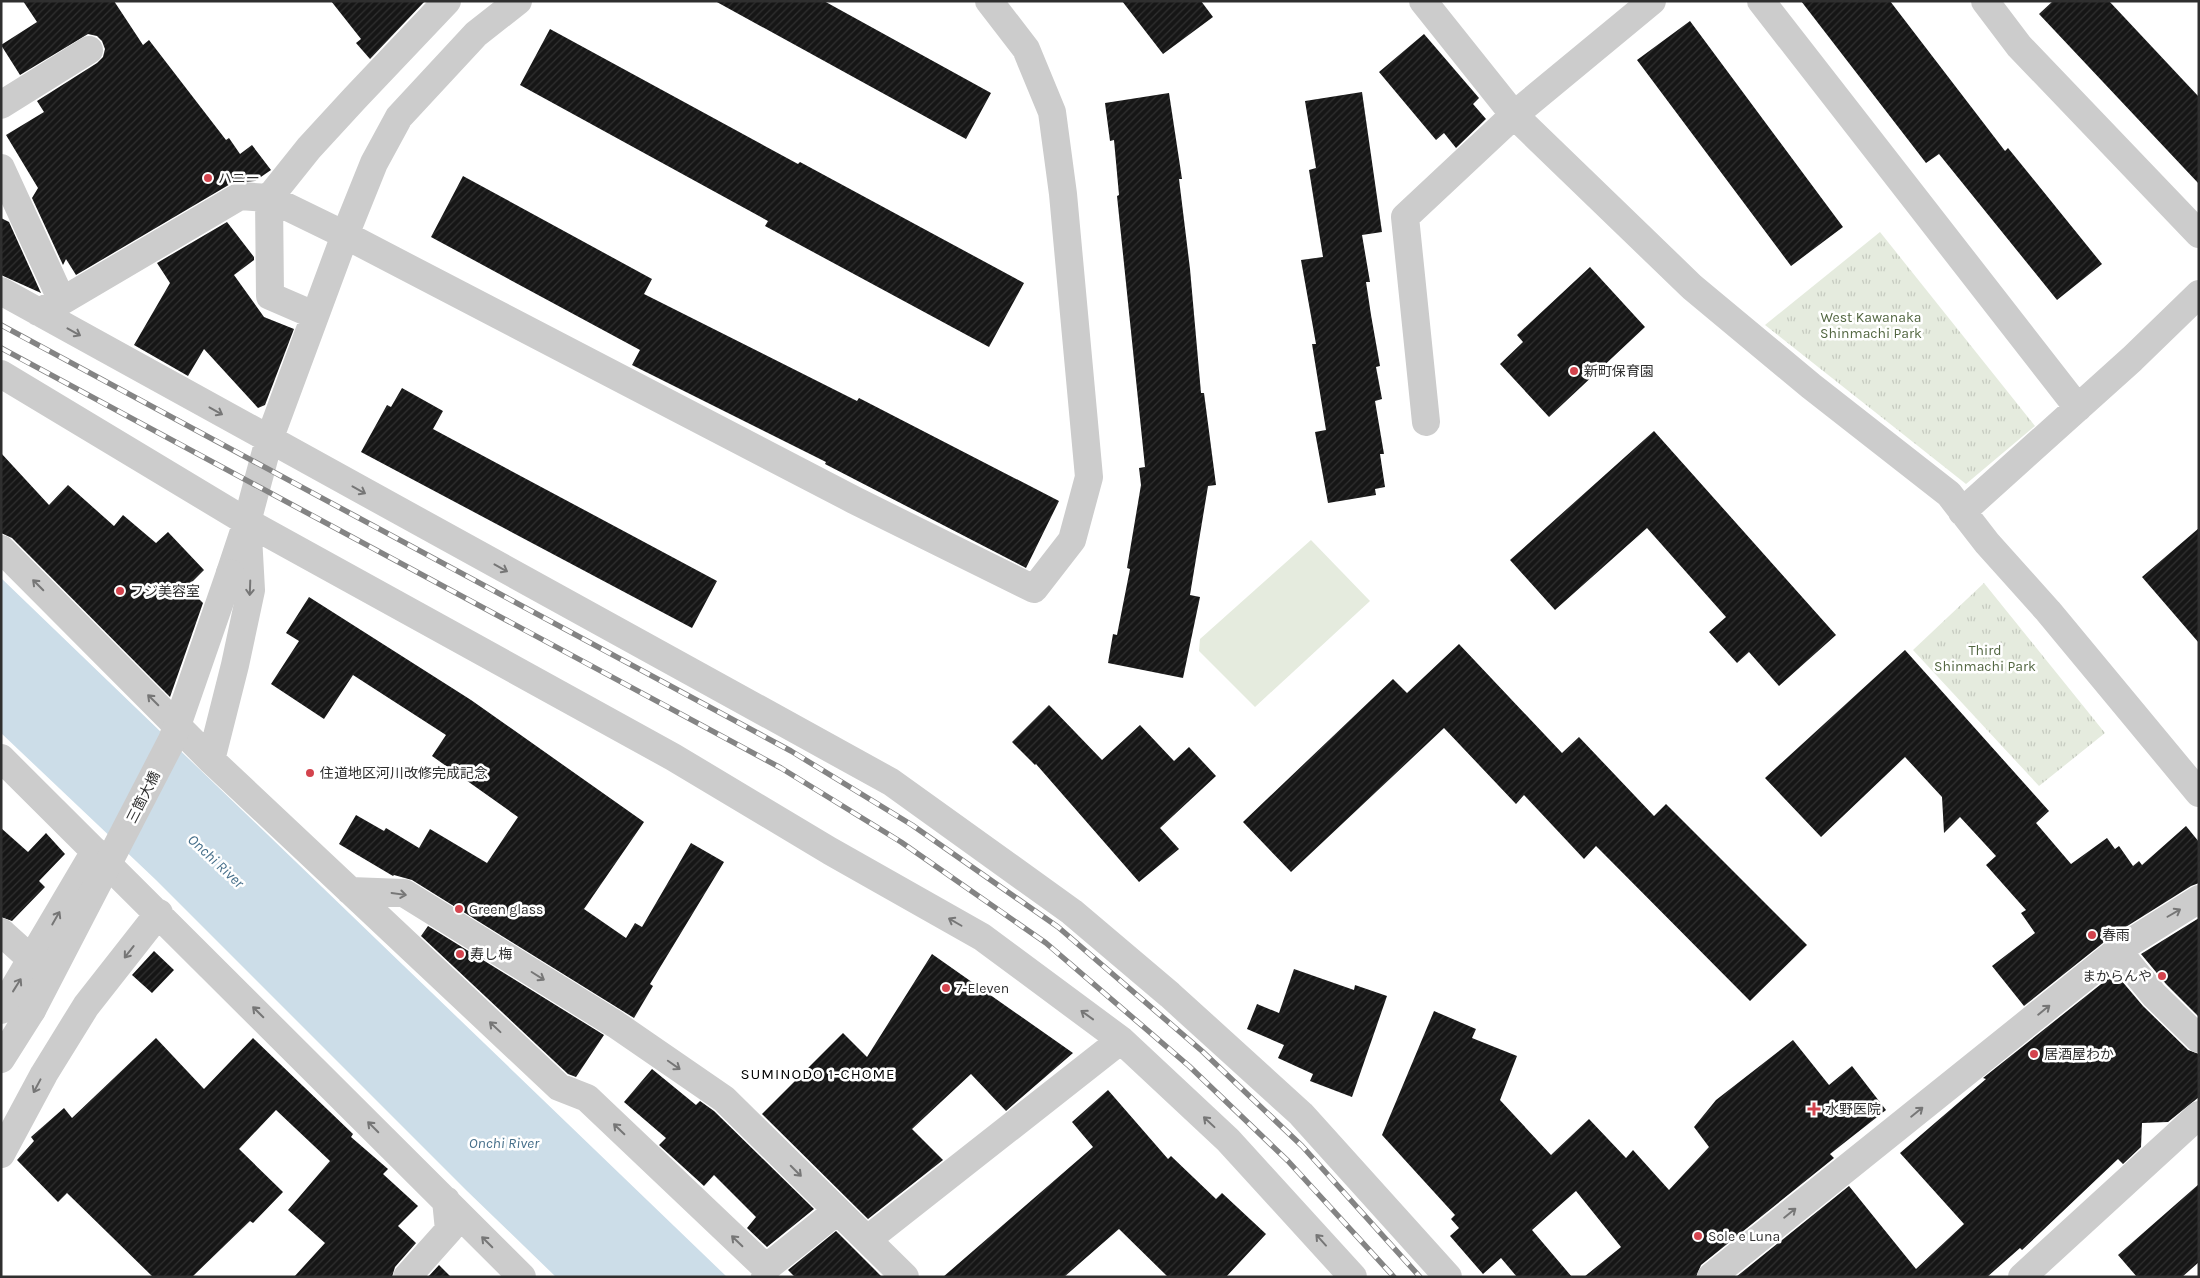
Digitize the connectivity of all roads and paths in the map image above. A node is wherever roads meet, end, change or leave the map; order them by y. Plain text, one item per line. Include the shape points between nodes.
1 (447, 1) edge
2 (518, 1) edge
3 (989, 1) edge
4 (1423, 1) edge
5 (1652, 1) edge
6 (1761, 1) edge
7 (1985, 1) edge
8 (89, 50) dead end
9 (1, 105) edge
10 (1514, 115) junction
11 (1, 168) edge
12 (269, 198) junction
13 (2199, 234) edge
14 (344, 235) junction
15 (1, 292) edge
16 (2199, 294) edge
17 (50, 307) junction
18 (314, 315) junction
19 (1, 374) edge
20 (2078, 408) junction
21 (1426, 422) dead end
22 (269, 440) junction
23 (1962, 512) junction
24 (247, 522) junction
25 (1, 548) edge
26 (1, 758) edge
27 (211, 760) junction
28 (2199, 793) edge
29 (95, 851) junction
30 (350, 891) junction
31 (2199, 899) edge
32 (159, 913) junction
33 (1, 932) edge
34 (2118, 950) junction
35 (32, 960) junction
36 (1, 1010) edge
37 (2199, 1039) edge
38 (1121, 1040) junction
39 (1, 1058) edge
40 (2199, 1115) edge
41 (1, 1154) edge
42 (446, 1200) junction
43 (838, 1211) junction
44 (868, 1239) junction
45 (766, 1272) edge
46 (407, 1277) edge
47 (522, 1277) edge
48 (905, 1277) edge
49 (1353, 1277) edge
50 (1448, 1277) edge
51 (1711, 1277) edge
52 (2022, 1277) edge

1 - 12 street via 355,98
2 - 14 street via 476,34 399,117 374,163
3 - 14 street via 1026,49 1052,112 1089,477 1072,540 1034,589 854,500
4 - 10 street
5 - 10 street
6 - 20 street
7 - 13 street via 2019,46
8 - 9 street
10 - 21 street via 1405,217
10 - 23 street via 1692,287 1810,386 1949,494
11 - 17 street
12 - 14 street
12 - 17 street via 240,196
12 - 18 street via 270,296
14 - 18 street
15 - 17 street
16 - 20 street
17 -> 22 street
18 - 22 street
19 - 24 street
20 - 23 street
22 - 24 street
22 -> 50 street via 891,782 1072,912 1170,995 1301,1114
23 - 28 street
24 -> 27 street via 251,590
38 -> 24 street via 982,937 673,757
24 - 39 street, 三箇大橋, bridge via 172,740 32,1010
27 -> 25 street
26 - 29 street
27 - 30 street
29 - 32 street
35 -> 29 street
30 -> 43 street via 404,893 615,1024 724,1099
45 -> 30 street via 587,1098 559,1087
34 -> 31 street
32 -> 41 street via 86,1006 44,1074
42 -> 32 street
33 - 35 street
34 - 37 street via 2154,995
51 -> 34 street
36 -> 35 street
38 - 44 street
49 -> 38 street via 1228,1140
40 - 52 street
42 - 46 street via 449,1230
47 -> 42 street
43 - 44 street
43 - 45 street
44 - 48 street

